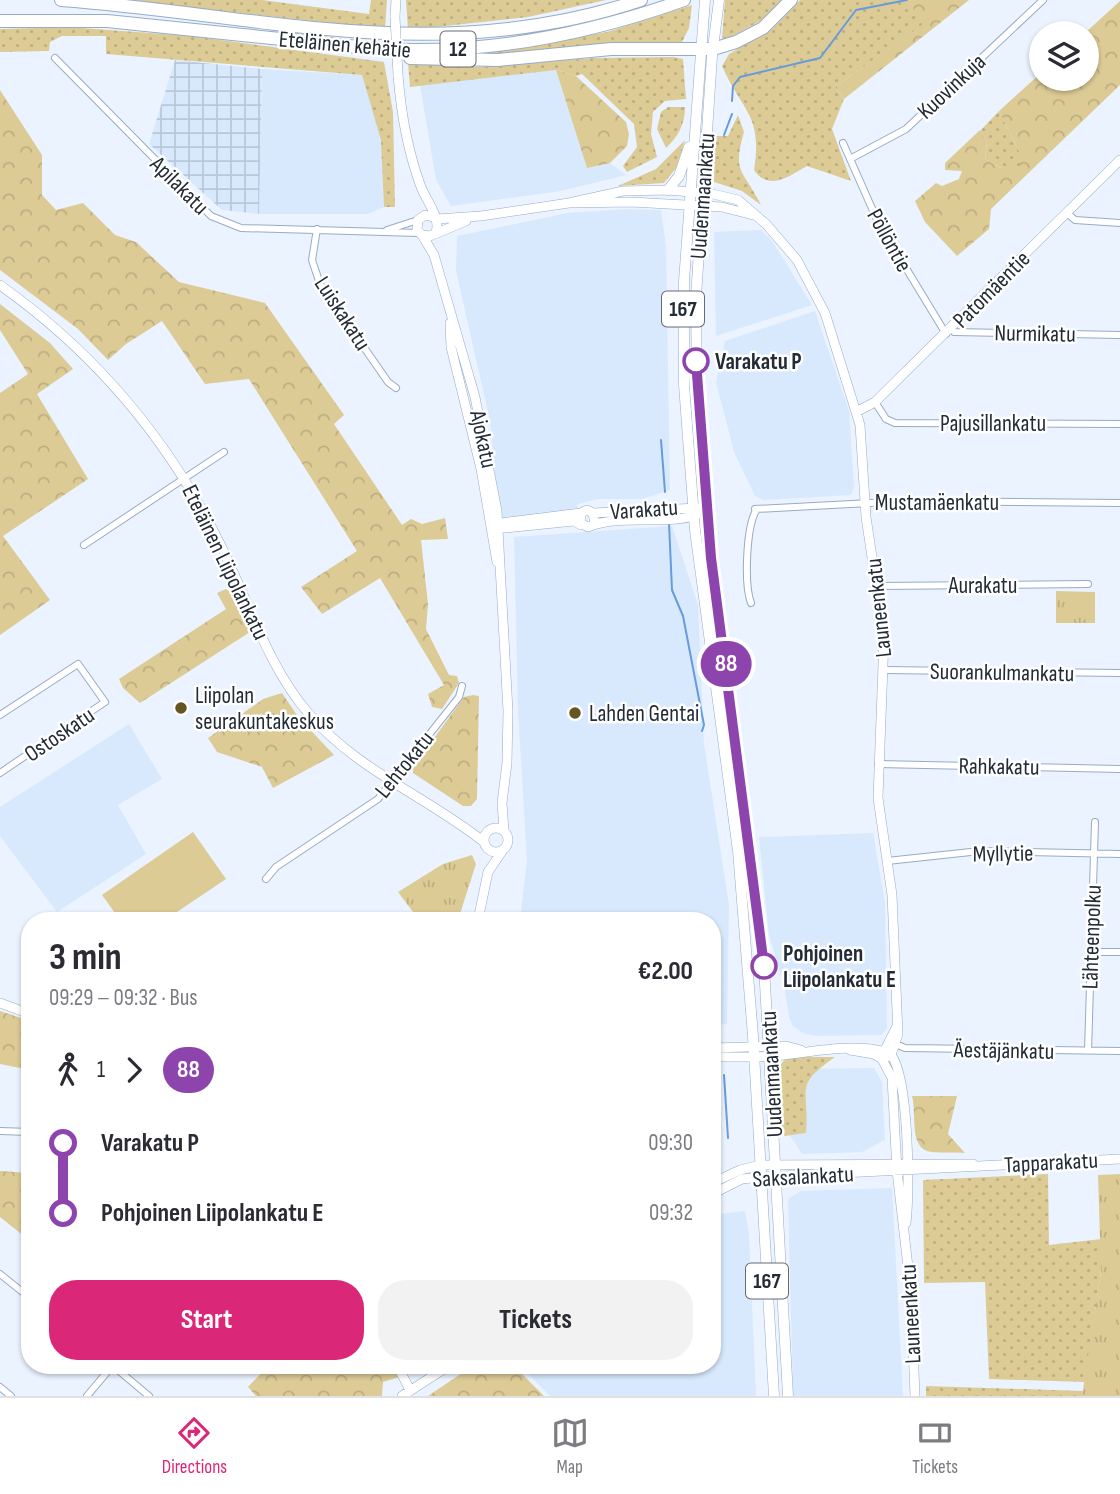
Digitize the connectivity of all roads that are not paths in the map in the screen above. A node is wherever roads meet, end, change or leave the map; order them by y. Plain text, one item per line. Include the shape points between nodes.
1 (61, 0) edge
2 (396, 0) edge
3 (639, 0) edge
4 (684, 0) edge
5 (705, 0) edge
6 (791, 0) edge
7 (1044, 0) edge
8 (718, 5) edge
9 (0, 21) edge
10 (226, 33) junction
11 (706, 49) junction
12 (55, 58) dead end
13 (695, 126) junction
14 (843, 143) dead end
15 (850, 159) junction
16 (1120, 160) edge
17 (422, 189) junction
18 (668, 190) junction
19 (690, 191) junction
20 (703, 192) junction
21 (569, 203) junction
22 (689, 205) junction
23 (702, 206) junction
24 (1067, 214) junction
25 (481, 216) junction
26 (759, 217) junction
27 (420, 218) junction
28 (434, 218) junction
29 (1120, 223) edge
30 (317, 229) junction
31 (385, 230) junction
32 (434, 233) junction
33 (420, 234) junction
34 (434, 255) junction
35 (0, 285) edge
36 (949, 331) junction
37 (1120, 335) edge
38 (396, 388) dead end
39 (875, 402) junction
40 (856, 412) junction
41 (1120, 424) edge
42 (224, 452) dead end
43 (184, 477) junction
44 (866, 502) junction
45 (1120, 503) edge
46 (706, 510) junction
47 (688, 512) junction
48 (581, 513) junction
49 (593, 513) junction
50 (654, 514) junction
51 (595, 524) junction
52 (581, 525) junction
53 (494, 526) junction
54 (84, 545) dead end
55 (1088, 584) dead end
56 (877, 586) junction
57 (751, 603) dead end
58 (885, 670) junction
59 (1120, 673) edge
60 (462, 686) dead end
61 (0, 715) edge
62 (878, 764) junction
63 (1120, 769) edge
64 (0, 773) edge
65 (390, 783) junction
66 (502, 803) junction
67 (1095, 822) dead end
68 (460, 825) junction
69 (490, 830) junction
70 (504, 831) junction
71 (486, 845) junction
72 (503, 850) junction
73 (1094, 853) junction
74 (1120, 853) edge
75 (887, 861) junction
76 (488, 872) junction
77 (266, 879) dead end
78 (480, 912) edge
79 (1091, 952) junction
80 (1120, 952) edge
81 (0, 1003) edge
82 (21, 1011) edge
83 (892, 1043) junction
84 (721, 1049) edge
85 (754, 1051) junction
86 (771, 1051) junction
87 (1088, 1051) junction
88 (1120, 1051) edge
89 (886, 1055) junction
90 (721, 1056) edge
91 (0, 1131) edge
92 (21, 1132) edge
93 (1120, 1159) edge
94 (775, 1164) junction
95 (761, 1165) junction
96 (902, 1167) junction
97 (776, 1176) junction
98 (761, 1177) junction
99 (721, 1179) edge
100 (721, 1190) edge
101 (0, 1274) edge
102 (21, 1291) edge
103 (105, 1374) edge
104 (123, 1374) edge
105 (400, 1374) edge
106 (436, 1374) edge
107 (0, 1387) edge
108 (406, 1393) edge
109 (11, 1396) edge
110 (87, 1396) edge
111 (149, 1396) edge
112 (774, 1396) edge
113 (788, 1396) edge
114 (915, 1396) edge

1 - 3 highway, Eteläinen kehätie / 12 via 332,32 413,36 546,24
2 - 17 street, bridge via 398,75 408,144
4 - 10 highway, Eteläinen kehätie / 12 via 588,30 456,49 398,50
5 - 11 main road, Uudenmaankatu
6 - 11 highway via 763,28 736,42
7 - 15 street, Kuovinkuja via 906,128
8 - 11 main road, Uudenmaankatu / 167
9 - 10 highway, Eteläinen kehätie / 12 via 107,21
10 - 11 highway via 387,57 457,60 522,59 628,48
11 - 13 main road, Uudenmaankatu / 167
11 - 20 main road, Uudenmaankatu / 167
12 - 30 street, Apilakatu via 211,216 241,228
13 - 18 main road via 678,176
13 - 19 main road, Uudenmaankatu / 167
14 - 15 street, Pöllöntie
15 - 36 street, Pöllöntie via 877,222
16 - 24 street, Patomäentie
17 - 27 street
17 - 28 street
18 - 19 street
18 - 21 street via 623,191
19 - 20 street
19 - 22 main road, Uudenmaankatu / 167
20 - 23 main road, Uudenmaankatu / 167
20 - 26 street, Launeenkatu via 738,200
21 - 22 street
21 - 25 street
22 - 23 street
22 - 47 main road, Uudenmaankatu / 167 via 683,321
23 - 26 street
23 - 46 main road, Uudenmaankatu / 167 via 696,340
24 - 29 street via 1075,220
24 - 36 street, Patomäentie
25 - 28 street
25 - 32 street
26 - 40 street, Launeenkatu via 813,285
27 - 28 street
27 - 31 street, Apilakatu
27 - 33 street
28 - 32 street, Ajokatu
30 - 31 street, Apilakatu
30 - 38 street, Luiskakatu via 312,260 320,284
31 - 33 street, Apilakatu
32 - 33 street
32 - 34 street, Ajokatu
33 - 34 street, Ajokatu
34 - 53 street, Ajokatu via 449,311 450,347
35 - 43 street, Eteläinen Liipolankatu via 99,367 150,427
36 - 37 street, Nurmikatu
36 - 39 street, Patomäentie
39 - 40 street, Patomäentie
39 - 41 street, Pajusillankatu via 886,419 895,423
40 - 44 street, Launeenkatu via 863,442
42 - 43 street
43 - 54 street
43 - 65 street, Eteläinen Liipolankatu via 296,697 337,743
44 - 45 street, Mustamäenkatu
44 - 56 street, Launeenkatu
44 - 57 street, Mustamäenkatu via 756,509 749,530 747,593
46 - 47 street, Varakatu
46 - 86 main road, Uudenmaankatu / 167 via 750,838
47 - 50 street, Varakatu
47 - 85 main road, Uudenmaankatu / 167 via 733,814
48 - 49 street
48 - 52 street
48 - 53 street, Varakatu
49 - 50 street, Varakatu
49 - 51 street
50 - 51 street, Varakatu
51 - 52 street
52 - 53 street, Varakatu
53 - 66 street, Ajokatu via 508,711
55 - 56 street, Aurakatu
56 - 58 street, Launeenkatu
58 - 59 street, Suorankulmankatu
58 - 62 street, Launeenkatu
60 - 65 street, Lehtokatu
61 - 64 street, Ostoskatu via 79,664 105,702
62 - 63 street, Rahkakatu
62 - 75 street, Launeenkatu via 877,798
65 - 68 street, Eteläinen Liipolankatu
65 - 77 street, Lehtokatu via 378,799 276,867
66 - 69 street, Ajokatu
66 - 70 street, Ajokatu
67 - 73 street, Lähteenpolku
68 - 69 street, Eteläinen Liipolankatu
68 - 71 street, Eteläinen Liipolankatu
69 - 70 street
69 - 71 street
70 - 72 street via 508,841
71 - 72 street via 495,852
71 - 76 street
72 - 76 street
73 - 74 street, Myllytie
73 - 75 street, Myllytie via 980,851
73 - 79 street, Lähteenpolku
75 - 83 street, Launeenkatu via 896,944 897,1026
76 - 78 street
79 - 80 street
79 - 87 street, Lähteenpolku
81 - 82 street
83 - 87 street, Äestäjänkatu
83 - 89 street
84 - 85 street
85 - 86 street
85 - 90 street
85 - 95 main road, Uudenmaankatu / 167
86 - 89 street via 850,1050
86 - 94 main road, Uudenmaankatu / 167
87 - 88 street, Äestäjänkatu
89 - 96 street, Launeenkatu
91 - 92 street
93 - 96 street, Tapparakatu
94 - 95 street, Saksalankatu
94 - 96 street, Saksalankatu
94 - 97 main road, Uudenmaankatu / 167
95 - 98 main road, Uudenmaankatu / 167
95 - 99 street, Saksalankatu
96 - 97 street, Saksalankatu
96 - 114 street, Launeenkatu
97 - 98 street, Saksalankatu
97 - 113 main road, Uudenmaankatu / 167
98 - 100 street, Saksalankatu
98 - 112 main road, Uudenmaankatu / 167
101 - 102 street
103 - 110 street
104 - 111 street
105 - 108 street
106 - 108 street
107 - 109 street

